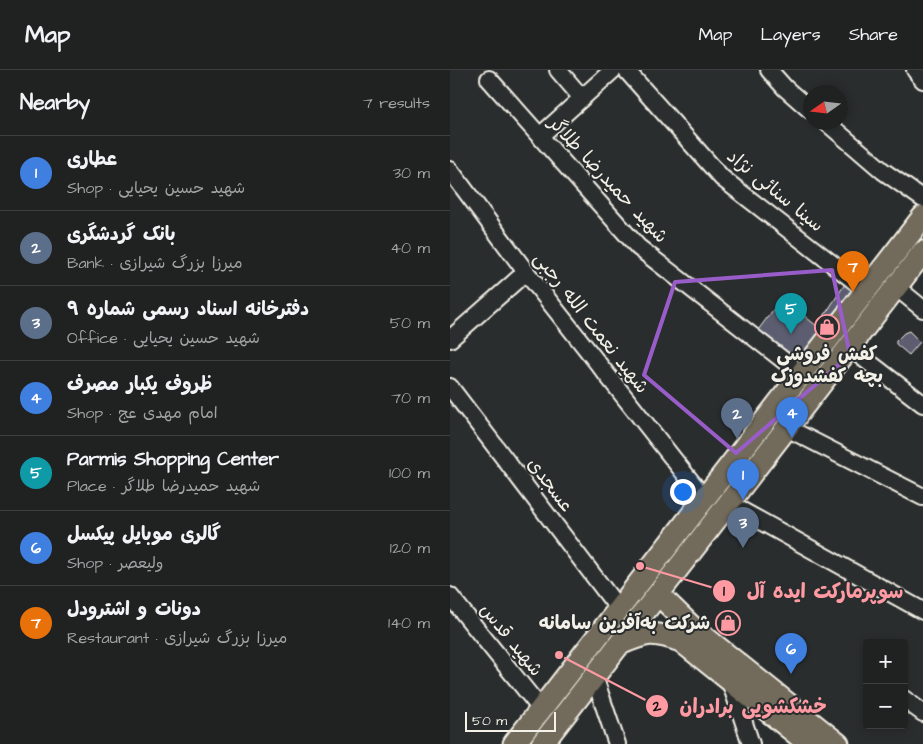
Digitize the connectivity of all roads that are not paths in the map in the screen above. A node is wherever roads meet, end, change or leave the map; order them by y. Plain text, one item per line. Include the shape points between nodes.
1 (558, 70) edge
2 (613, 70) edge
3 (626, 70) edge
4 (770, 70) edge
5 (915, 70) edge
6 (489, 79) dead end
7 (923, 80) edge
8 (582, 98) junction
9 (803, 104) edge
10 (835, 130) edge
11 (540, 136) junction
12 (450, 170) edge
13 (923, 199) edge
14 (923, 217) edge
15 (923, 252) edge
16 (526, 272) junction
17 (896, 287) junction
18 (866, 290) junction
19 (923, 310) edge
20 (450, 339) edge
21 (849, 347) junction
22 (801, 374) junction
23 (450, 387) edge
24 (923, 404) edge
25 (787, 428) junction
26 (923, 497) edge
27 (704, 498) junction
28 (728, 503) junction
29 (658, 594) junction
30 (450, 596) edge
31 (618, 608) junction
32 (923, 611) edge
33 (682, 632) junction
34 (618, 646) junction
35 (594, 676) junction
36 (730, 681) junction
37 (908, 702) edge
38 (541, 709) junction
39 (923, 713) edge
40 (514, 744) edge
41 (542, 744) edge
42 (617, 744) edge
43 (751, 744) edge
44 (809, 744) edge
45 (838, 744) edge

1 - 8 street
2 - 8 street
3 - 18 street, سینا سنائی نژاد via 722,178
4 - 9 street
5 - 7 street
6 - 11 street, شهید حمیدرضا طلاگر
8 - 11 street
10 - 13 street via 883,171
11 - 22 street, شهید حمیدرضا طلاگر via 638,247
12 - 16 street, شهید نعمت الله رجبی
14 - 18 main road
15 - 17 main road
16 - 20 street
16 - 27 street, شهید نعمت الله رجبی
17 - 19 street
17 - 21 main road
18 - 22 main road
21 - 24 street
21 - 25 main road
22 - 27 main road
23 - 31 street, عسجدی
25 - 26 street
25 - 28 main road
27 - 31 main road
28 - 29 main road
28 - 32 street
29 - 33 main road
29 - 34 main road
30 - 38 street, شهید قدس
31 - 38 main road
33 - 34 main road via 641,634
33 - 36 main road via 681,641
33 - 45 main road
34 - 35 main road
35 - 41 main road
35 - 42 street
36 - 43 street
36 - 44 main road
37 - 39 street
38 - 40 main road

